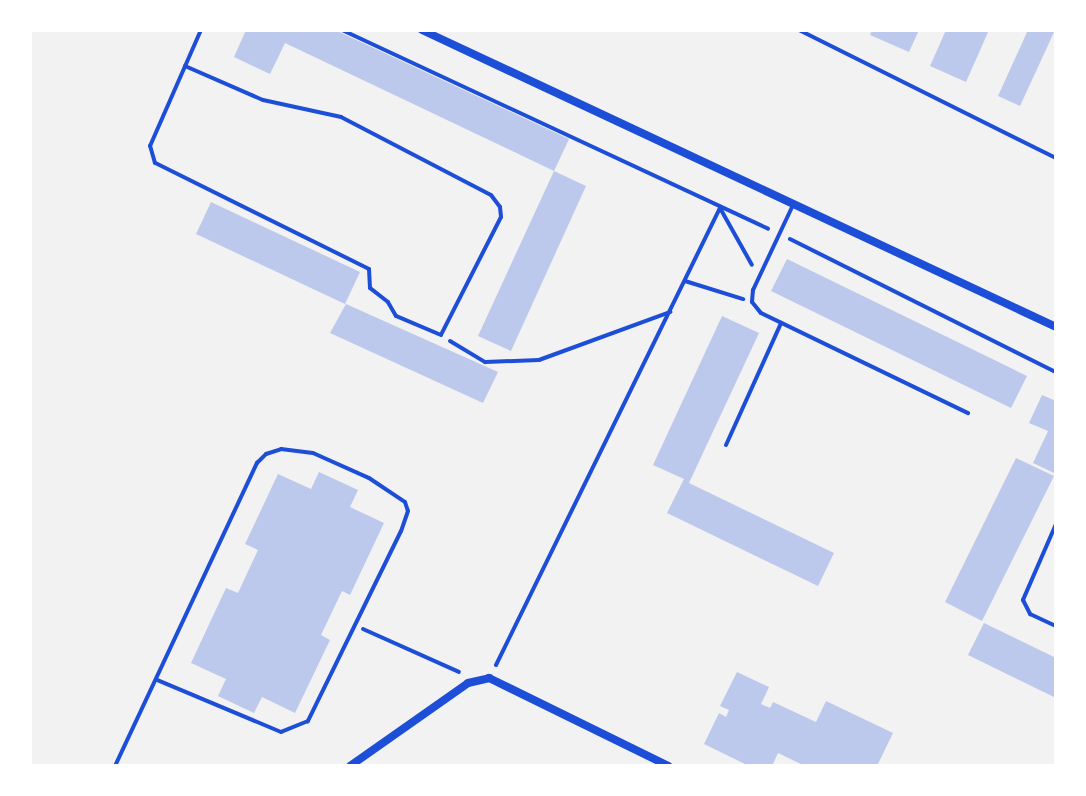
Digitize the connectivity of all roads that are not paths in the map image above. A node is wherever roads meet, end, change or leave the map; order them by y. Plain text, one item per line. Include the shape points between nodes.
1 (201, 30) edge
2 (422, 30) edge
3 (800, 30) edge
4 (185, 66) junction
5 (1056, 158) edge
6 (793, 205) junction
7 (781, 323) junction
8 (1056, 327) edge
9 (968, 413) dead end
10 (726, 445) dead end
11 (1056, 524) edge
12 (1056, 626) edge
13 (157, 680) junction
14 (115, 766) edge
15 (350, 766) edge
16 (669, 766) edge

1 - 4 lane
2 - 6 street
3 - 5 lane
4 - 4 lane via 150,146 155,163 370,268 370,288 396,316 441,336 501,218 490,196 341,117 263,100
6 - 7 lane via 752,302
6 - 8 street
7 - 9 lane
7 - 10 lane
11 - 12 lane via 1023,592 1030,614
13 - 13 lane via 266,454 313,453 405,502 401,531 317,708 296,728 281,732
13 - 14 lane
15 - 16 street via 468,683 490,678

